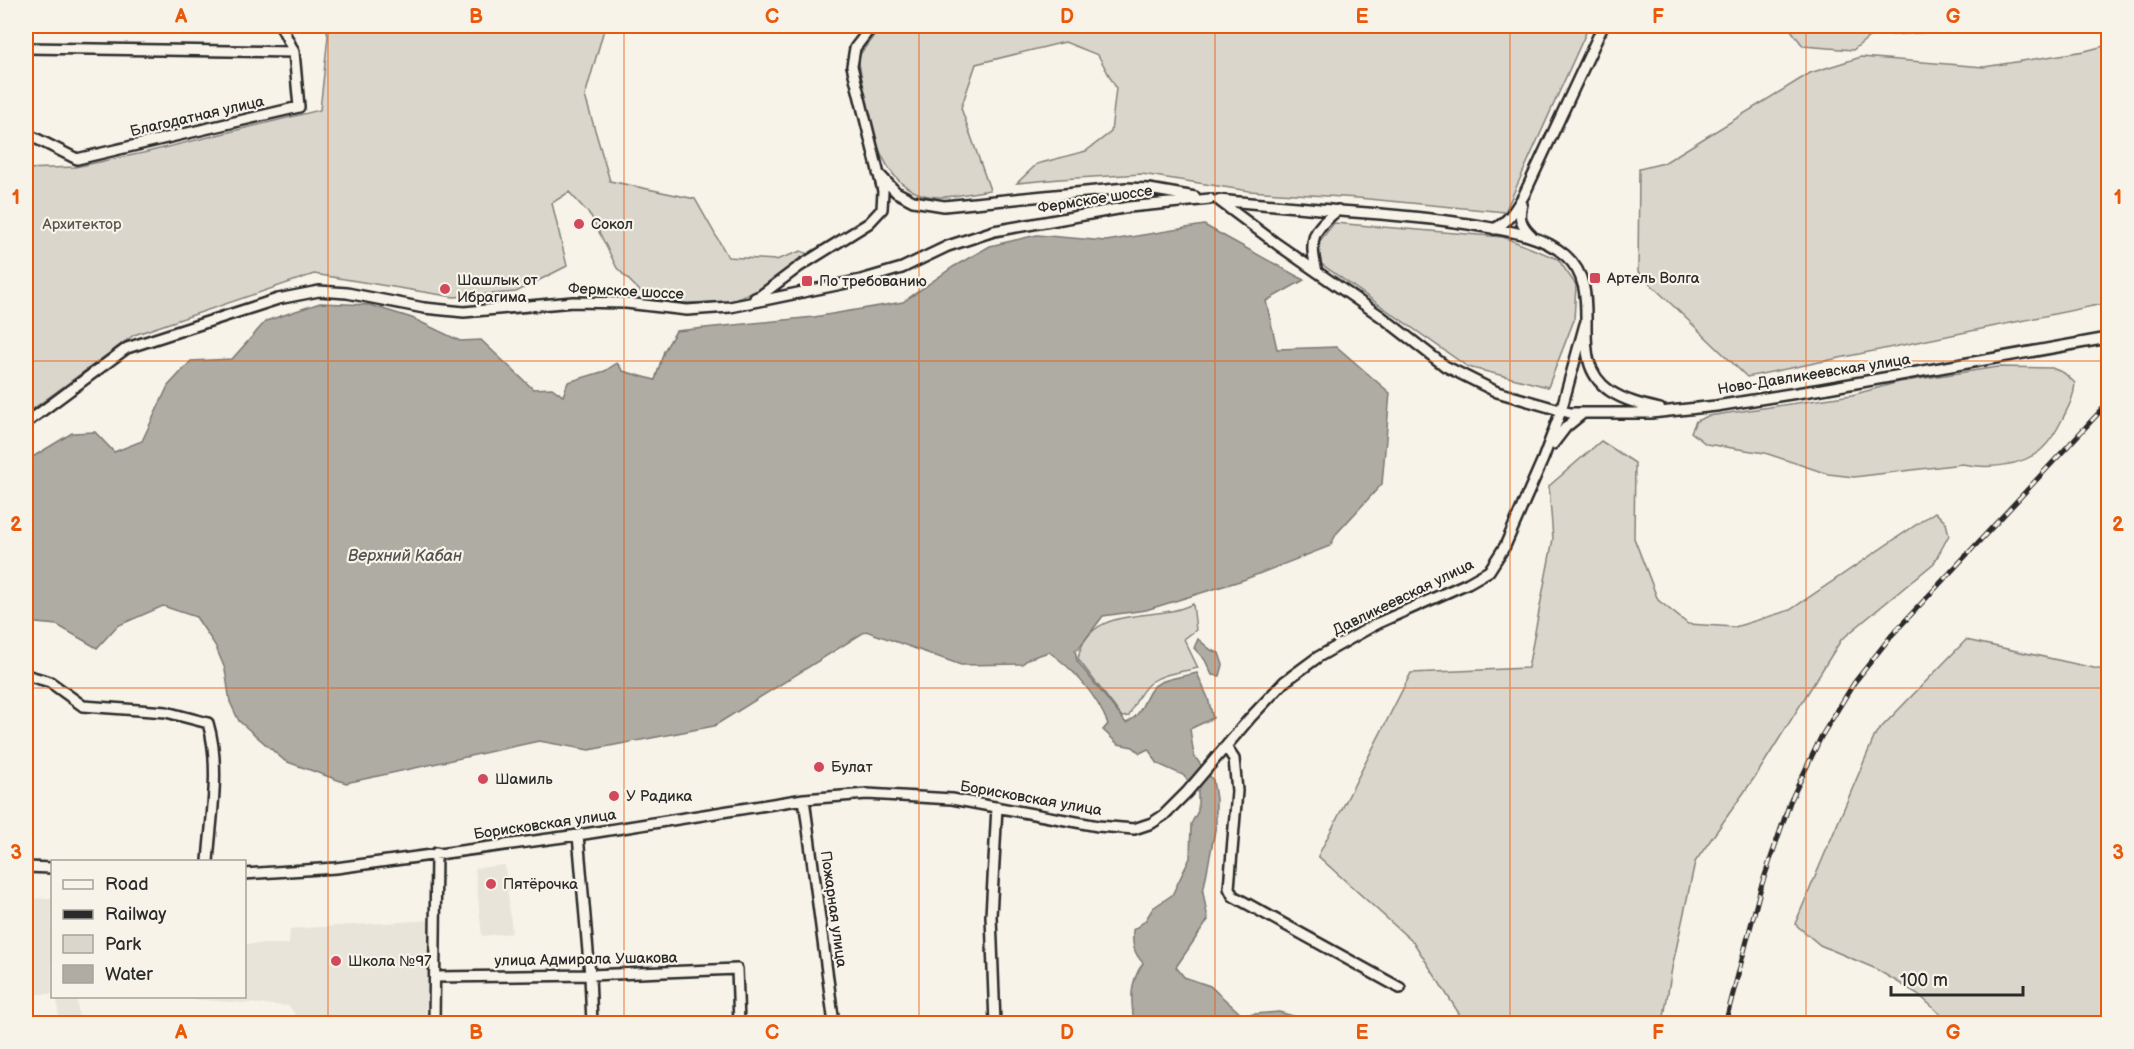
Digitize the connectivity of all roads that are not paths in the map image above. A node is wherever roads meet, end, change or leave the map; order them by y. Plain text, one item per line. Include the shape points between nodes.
1 (281, 26) edge
2 (872, 26) edge
3 (1603, 26) edge
4 (26, 48) edge
5 (294, 52) junction
6 (26, 130) edge
7 (878, 173) junction
8 (1524, 195) junction
9 (1214, 200) junction
10 (1338, 210) junction
11 (1494, 229) junction
12 (1534, 238) junction
13 (1317, 272) junction
14 (730, 307) junction
15 (1586, 324) junction
16 (2109, 338) edge
17 (1561, 411) junction
18 (1666, 411) junction
19 (1582, 414) junction
20 (26, 423) edge
21 (1543, 459) junction
22 (26, 675) edge
23 (1226, 747) junction
24 (804, 799) junction
25 (997, 807) junction
26 (1134, 828) joint
27 (578, 835) junction
28 (436, 853) junction
29 (208, 860) edge
30 (26, 867) edge
31 (51, 868) edge
32 (246, 874) edge
33 (590, 975) junction
34 (435, 977) junction
35 (1400, 988) dead end
36 (434, 1023) edge
37 (592, 1023) edge
38 (739, 1023) edge
39 (834, 1023) edge
40 (995, 1023) edge

1 - 5 street, Благодатная улица
2 - 7 street via 855,48 852,66
3 - 8 street
4 - 5 street
5 - 6 street, Благодатная улица via 299,107 77,159
7 - 9 street, Фермское шоссе via 896,192 913,201 944,206 1126,188
7 - 14 street via 882,209 869,223 800,266 760,297
8 - 11 street via 1507,221
8 - 12 street via 1519,217
9 - 10 street, Фермское шоссе
9 - 13 street, Фермское шоссе
9 - 14 street, Фермское шоссе via 1129,207 994,231 861,280
10 - 11 street, Фермское шоссе via 1429,218
10 - 13 street via 1321,223 1313,238
11 - 12 street, Фермское шоссе
12 - 15 street, Фермское шоссе via 1564,254 1580,272 1587,294
13 - 17 street, Фермское шоссе via 1445,366 1497,392
14 - 20 street, Фермское шоссе via 687,310 573,302 464,312 319,291 278,299 127,348
15 - 17 street, Фермское шоссе
15 - 18 street, Фермское шоссе via 1588,360 1597,379 1608,390 1632,402
16 - 18 street, Ново-Давликеевская улица via 1810,391
17 - 19 street, Фермское шоссе
17 - 21 street, Фермское шоссе
18 - 19 street, Ново-Давликеевская улица
19 - 21 street via 1566,427
21 - 23 street, Давликеевская улица via 1505,546 1489,571 1378,623 1318,657 1284,682
22 - 29 street via 50,682 83,706 166,712 208,723 213,757
23 - 26 street, Давликеевская улица via 1164,814 1152,823
23 - 35 street via 1234,759 1237,791 1229,888 1233,896
24 - 25 street, Борисковская улица via 867,794 952,799
24 - 27 street, Борисковская улица
24 - 39 street, Пожарная улица
25 - 26 street, Борисковская улица via 1098,826
25 - 40 street via 991,916
27 - 28 street, Борисковская улица
27 - 33 street
28 - 32 street, Борисковская улица via 336,868
28 - 34 street
30 - 31 street
33 - 34 street, улица Адмирала Ушакова
33 - 37 street
33 - 38 street, улица Адмирала Ушакова via 737,969
34 - 36 street

